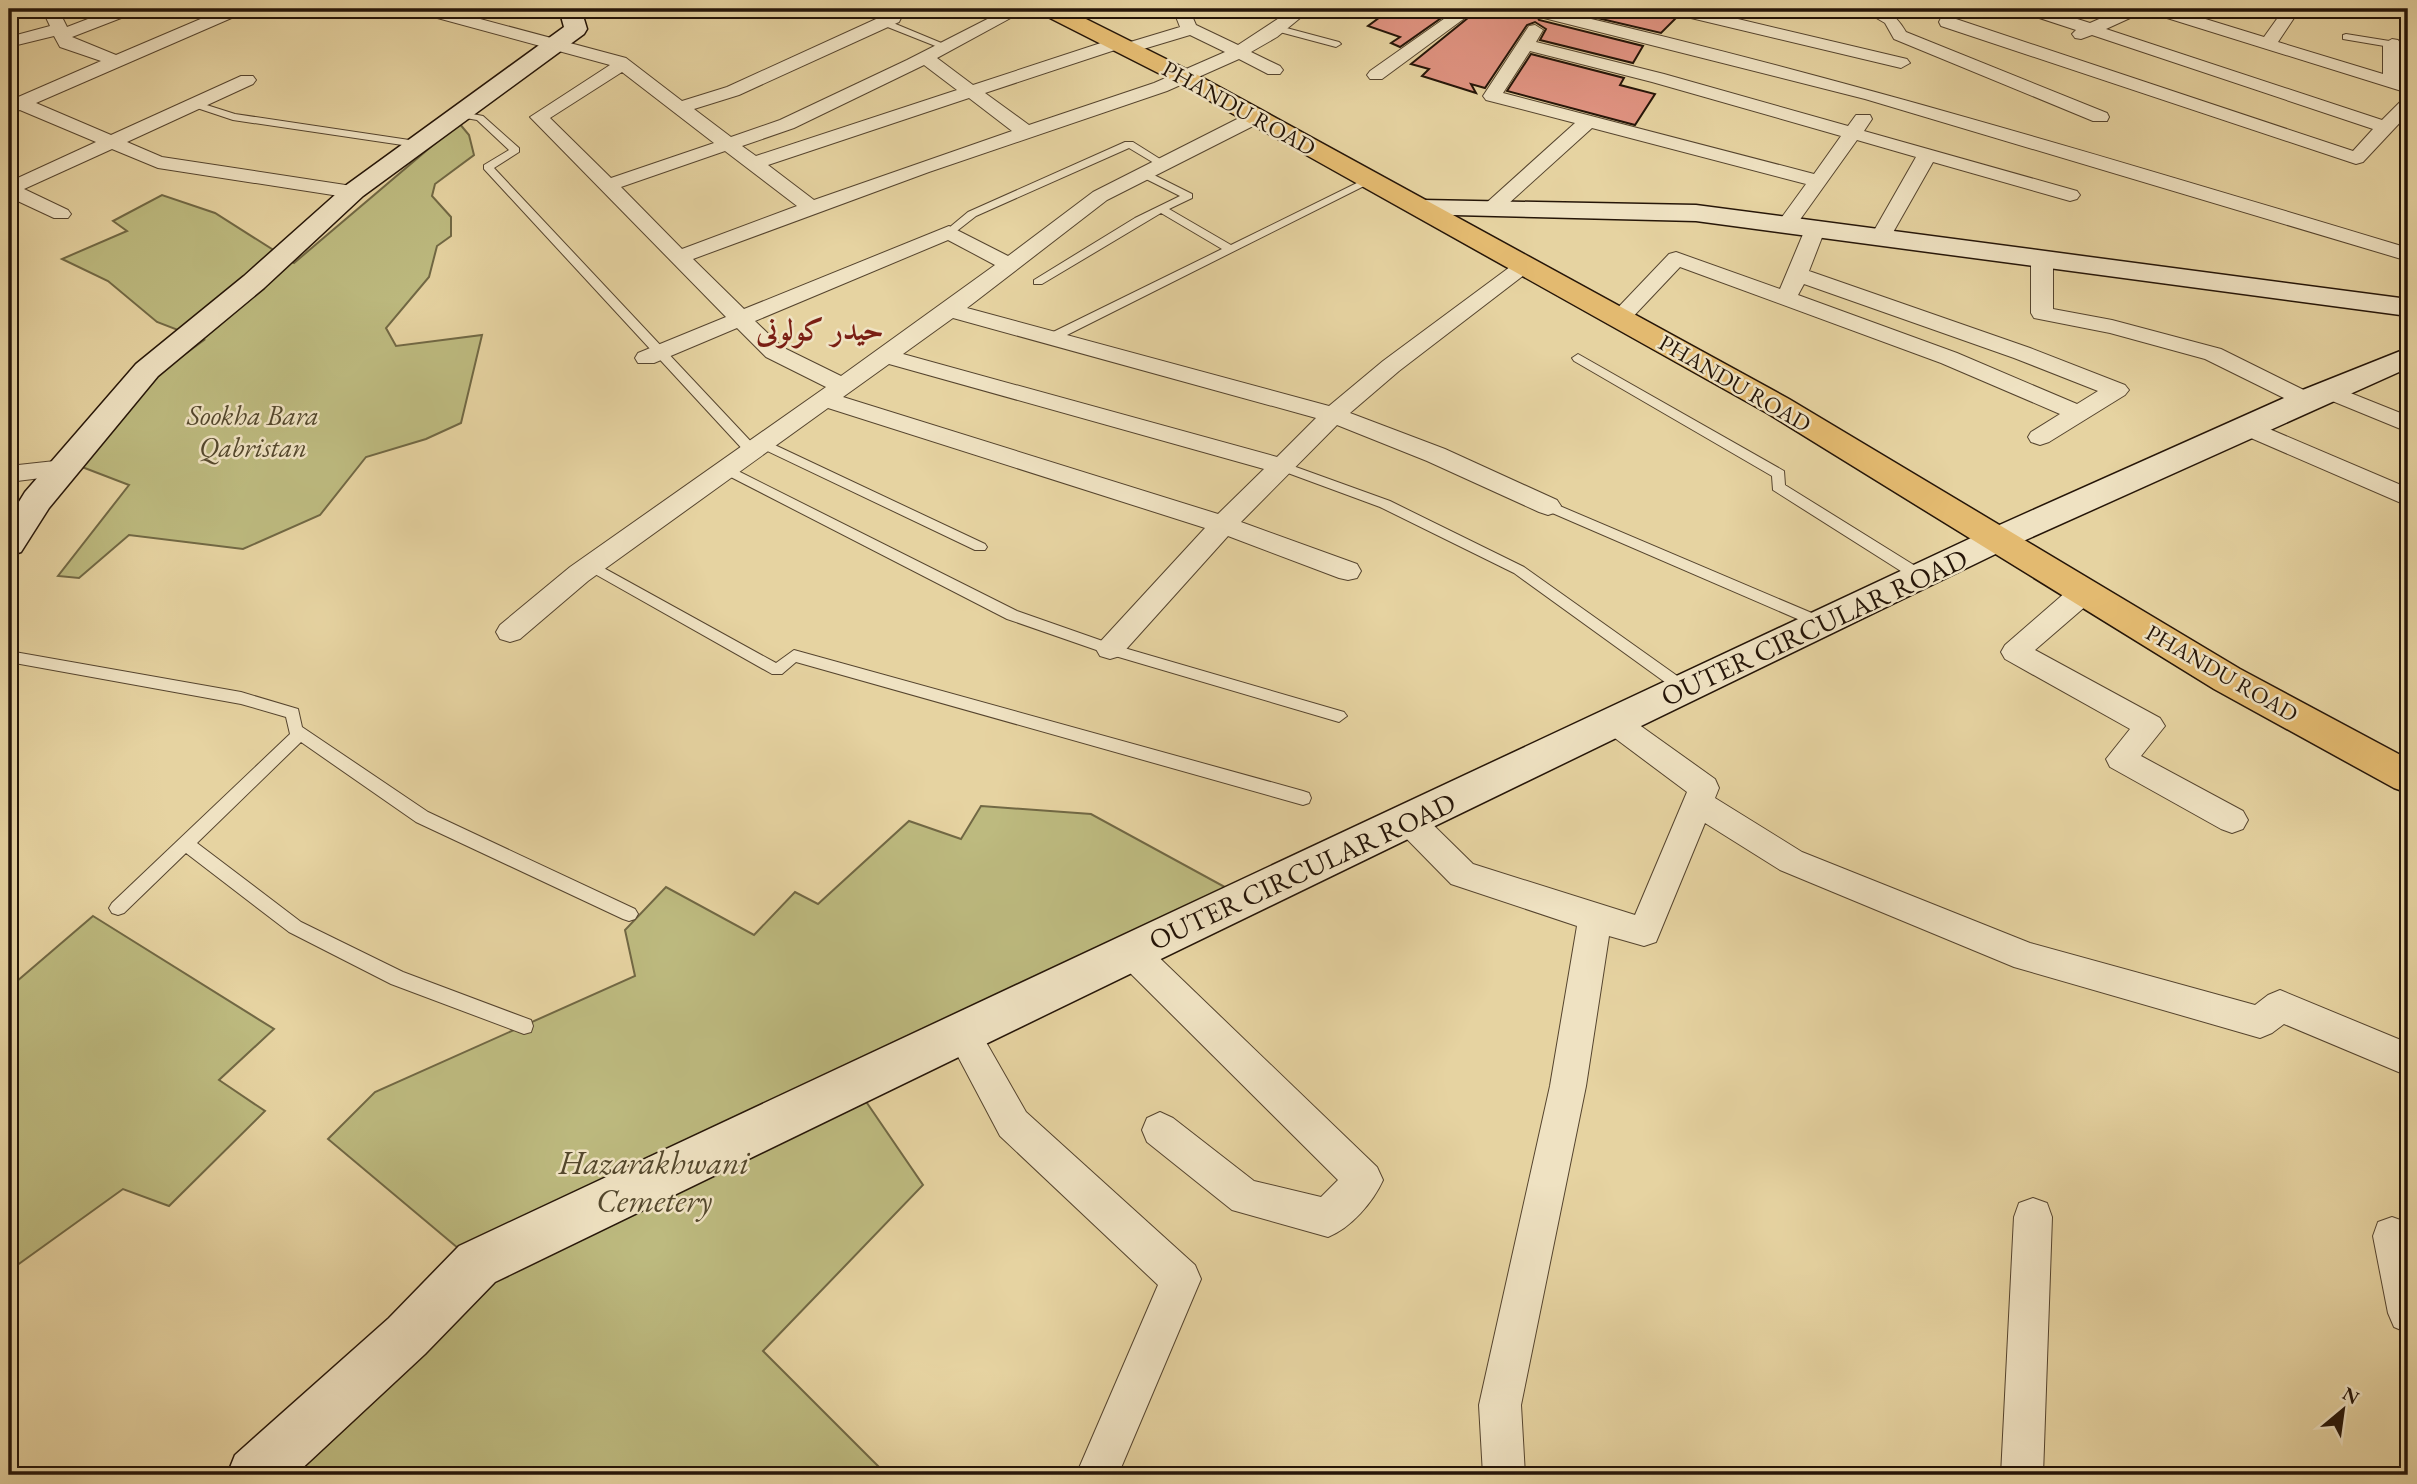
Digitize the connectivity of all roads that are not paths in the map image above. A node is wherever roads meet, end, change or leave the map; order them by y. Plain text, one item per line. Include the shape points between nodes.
1 (50, 9) edge
2 (128, 9) edge
3 (237, 9) edge
4 (425, 9) edge
5 (570, 9) edge
6 (1019, 9) edge
7 (1050, 9) edge
8 (1181, 9) edge
9 (1303, 9) edge
10 (1333, 9) edge
11 (1469, 9) edge
12 (1676, 9) edge
13 (1869, 9) edge
14 (2030, 9) edge
15 (2135, 9) edge
16 (2157, 9) edge
17 (2292, 9) edge
18 (1343, 11) dead end
19 (1547, 11) edge
20 (888, 20) joint
21 (1947, 22) dead end
22 (1192, 29) junction
23 (1279, 29) junction
24 (2092, 29) junction
25 (60, 32) junction
26 (1900, 35) junction
27 (2346, 37) dead end
28 (9, 42) edge
29 (556, 43) junction
30 (1336, 44) dead end
31 (2268, 44) junction
32 (1525, 45) junction
33 (1124, 46) junction
34 (2400, 46) edge
35 (946, 47) junction
36 (2041, 52) junction
37 (1238, 54) junction
38 (925, 58) junction
39 (117, 61) junction
40 (1901, 63) junction
41 (623, 64) junction
42 (1274, 70) dead end
43 (1992, 74) junction
44 (1376, 75) dead end
45 (1184, 77) junction
46 (247, 79) dead end
47 (2400, 85) edge
48 (971, 92) junction
49 (1878, 99) junction
50 (194, 104) junction
51 (2408, 104) edge
52 (15, 106) edge
53 (681, 107) junction
54 (457, 114) junction
55 (1256, 117) junction
56 (2100, 117) dead end
57 (1588, 121) junction
58 (2384, 127) junction
59 (1026, 132) junction
60 (1852, 133) junction
61 (109, 143) junction
62 (416, 144) junction
63 (729, 144) junction
64 (1928, 154) junction
65 (754, 163) junction
66 (1153, 169) junction
67 (1371, 180) junction
68 (1819, 181) junction
69 (608, 185) junction
70 (9, 189) edge
71 (352, 192) junction
72 (2070, 195) dead end
73 (812, 208) junction
74 (1422, 208) junction
75 (1161, 209) junction
76 (1491, 209) junction
77 (61, 214) dead end
78 (1787, 224) junction
79 (1816, 227) junction
80 (950, 232) junction
81 (1881, 236) junction
82 (1230, 249) junction
83 (2408, 255) edge
84 (679, 257) junction
85 (2042, 260) junction
86 (1010, 265) junction
87 (1525, 265) junction
88 (1799, 275) junction
89 (1038, 282) dead end
90 (1787, 299) junction
91 (2408, 308) edge
92 (950, 310) junction
93 (2042, 313) junction
94 (1620, 317) junction
95 (741, 318) junction
96 (1051, 338) junction
97 (2022, 353) junction
98 (653, 355) junction
99 (885, 356) junction
100 (2408, 357) edge
101 (1578, 358) dead end
102 (833, 393) junction
103 (2317, 395) junction
104 (2078, 413) junction
105 (1333, 415) junction
106 (2408, 425) edge
107 (2246, 427) junction
108 (2040, 437) dead end
109 (757, 447) junction
110 (1282, 466) junction
111 (64, 468) junction
112 (726, 469) junction
113 (9, 474) edge
114 (2408, 498) edge
115 (1548, 506) joint
116 (1223, 525) junction
117 (1998, 539) junction
118 (9, 544) edge
119 (981, 547) dead end
120 (591, 566) junction
121 (1348, 570) dead end
122 (1920, 576) junction
123 (2084, 592) junction
124 (1821, 623) junction
125 (510, 632) dead end
126 (1110, 649) junction
127 (9, 656) edge
128 (1685, 689) junction
129 (1339, 716) dead end
130 (1614, 722) junction
131 (301, 733) junction
132 (2408, 777) edge
133 (1303, 798) dead end
134 (1698, 803) junction
135 (1408, 820) junction
136 (2232, 820) dead end
137 (185, 843) junction
138 (118, 908) dead end
139 (629, 915) dead end
140 (1595, 918) junction
141 (1131, 952) junction
142 (524, 1026) dead end
143 (962, 1032) junction
144 (2408, 1060) edge
145 (1160, 1130) dead end
146 (2034, 1217) dead end
147 (2392, 1236) dead end
148 (2408, 1313) edge
149 (255, 1475) edge
150 (1097, 1475) edge
151 (1504, 1475) edge
152 (2022, 1475) edge

1 - 25 street
2 - 25 street
3 - 39 street
4 - 29 street
5 - 29 street via 576,29
6 - 35 street
7 - 33 main road, PHANDU ROAD
8 - 22 street
9 - 23 street
10 - 18 lane
11 - 44 street
12 - 40 street
13 - 26 street via 1891,20
14 - 24 street
15 - 24 street
16 - 31 street
17 - 31 street
19 - 32 street
19 - 49 street
20 - 35 lane
20 - 53 street via 733,91
21 - 36 street
22 - 33 street
22 - 37 street
23 - 30 lane
23 - 37 street
24 - 36 street
24 - 58 street
25 - 28 street
25 - 39 street via 66,43
26 - 40 street
26 - 43 street
27 - 34 lane
29 - 41 street
29 - 54 street
31 - 47 street
32 - 57 street via 1492,96
32 - 60 street
33 - 45 main road, PHANDU ROAD
33 - 48 street
34 - 47 street
35 - 38 street
36 - 43 street
36 - 58 street via 2356,158
37 - 42 street
37 - 45 street
38 - 48 street
38 - 63 street via 787,124
39 - 52 street
40 - 49 street
41 - 53 street
41 - 69 street via 539,117
43 - 56 street
45 - 55 main road, PHANDU ROAD
45 - 59 street
46 - 50 street
48 - 59 street
48 - 65 street
49 - 60 street
49 - 83 street
50 - 61 street
50 - 62 lane via 233,117
51 - 58 street
52 - 61 street
53 - 63 street
54 - 62 street
54 - 98 lane via 480,117 514,150 488,167
55 - 66 street
55 - 67 main road, PHANDU ROAD
57 - 68 street
57 - 76 street
59 - 73 street
60 - 64 street
60 - 68 street
61 - 70 street
61 - 71 street via 158,162
62 - 71 street
63 - 65 street
63 - 69 street
64 - 72 street
64 - 81 street
65 - 73 street
66 - 75 lane via 1188,196
66 - 80 lane via 1129,144 972,214
66 - 86 street via 1100,196
67 - 74 main road, PHANDU ROAD
67 - 82 lane
68 - 78 street
69 - 84 street
70 - 77 street
71 - 111 street via 254,282 147,370
73 - 84 street
74 - 76 street
74 - 87 main road, PHANDU ROAD
75 - 82 lane
75 - 89 lane
76 - 78 street via 1696,213
78 - 79 street
79 - 81 street
79 - 88 street
80 - 86 street
80 - 95 street
81 - 85 street
82 - 96 lane
84 - 95 street
85 - 91 street
85 - 93 street
86 - 92 street
87 - 94 main road, PHANDU ROAD
87 - 105 street
88 - 90 street
88 - 97 street
90 - 94 street via 1676,258
90 - 104 street via 1949,358
92 - 96 street
92 - 99 street
93 - 97 street
93 - 103 street via 2213,354
94 - 117 main road, PHANDU ROAD
95 - 98 street
95 - 102 street via 774,352
96 - 105 street
97 - 104 street via 2117,390
98 - 109 lane
99 - 102 street
99 - 110 street
100 - 103 street, OUTER CIRCULAR ROAD
101 - 122 lane via 1779,474 1777,487
102 - 109 street
102 - 116 street
103 - 106 street
103 - 107 street, OUTER CIRCULAR ROAD
104 - 108 street
105 - 110 street
105 - 115 street
107 - 114 street
107 - 117 street, OUTER CIRCULAR ROAD
109 - 112 street
109 - 119 lane
110 - 116 street
110 - 128 lane via 1385,504 1518,570
111 - 113 street
111 - 118 street
112 - 120 street
112 - 126 lane via 1012,615
115 - 124 lane
116 - 121 street
116 - 126 street
117 - 122 street, OUTER CIRCULAR ROAD
117 - 123 main road, PHANDU ROAD
120 - 125 street
120 - 133 lane via 777,670 794,656
122 - 124 street, OUTER CIRCULAR ROAD
123 - 132 main road, PHANDU ROAD via 2227,679
123 - 136 street via 2015,652 2150,726 2121,759
124 - 128 street, OUTER CIRCULAR ROAD
126 - 129 lane
127 - 131 lane via 241,698 293,713 295,730
128 - 130 street, OUTER CIRCULAR ROAD
130 - 134 street via 1704,788
130 - 135 street, OUTER CIRCULAR ROAD
131 - 137 lane
131 - 139 lane via 422,817
134 - 140 street via 1644,932
134 - 144 street via 1791,861 2026,957 2260,1022 2280,1006
135 - 140 street via 1462,874
135 - 141 street, OUTER CIRCULAR ROAD
137 - 138 lane
137 - 142 lane via 295,927 397,978
140 - 151 street via 1569,1086 1500,1405
141 - 143 street, OUTER CIRCULAR ROAD
141 - 145 street via 1364,1180 1328,1218 1245,1197
143 - 149 street, OUTER CIRCULAR ROAD via 477,1264 407,1336
143 - 150 street via 1013,1125 1181,1279
146 - 152 street
147 - 148 street

